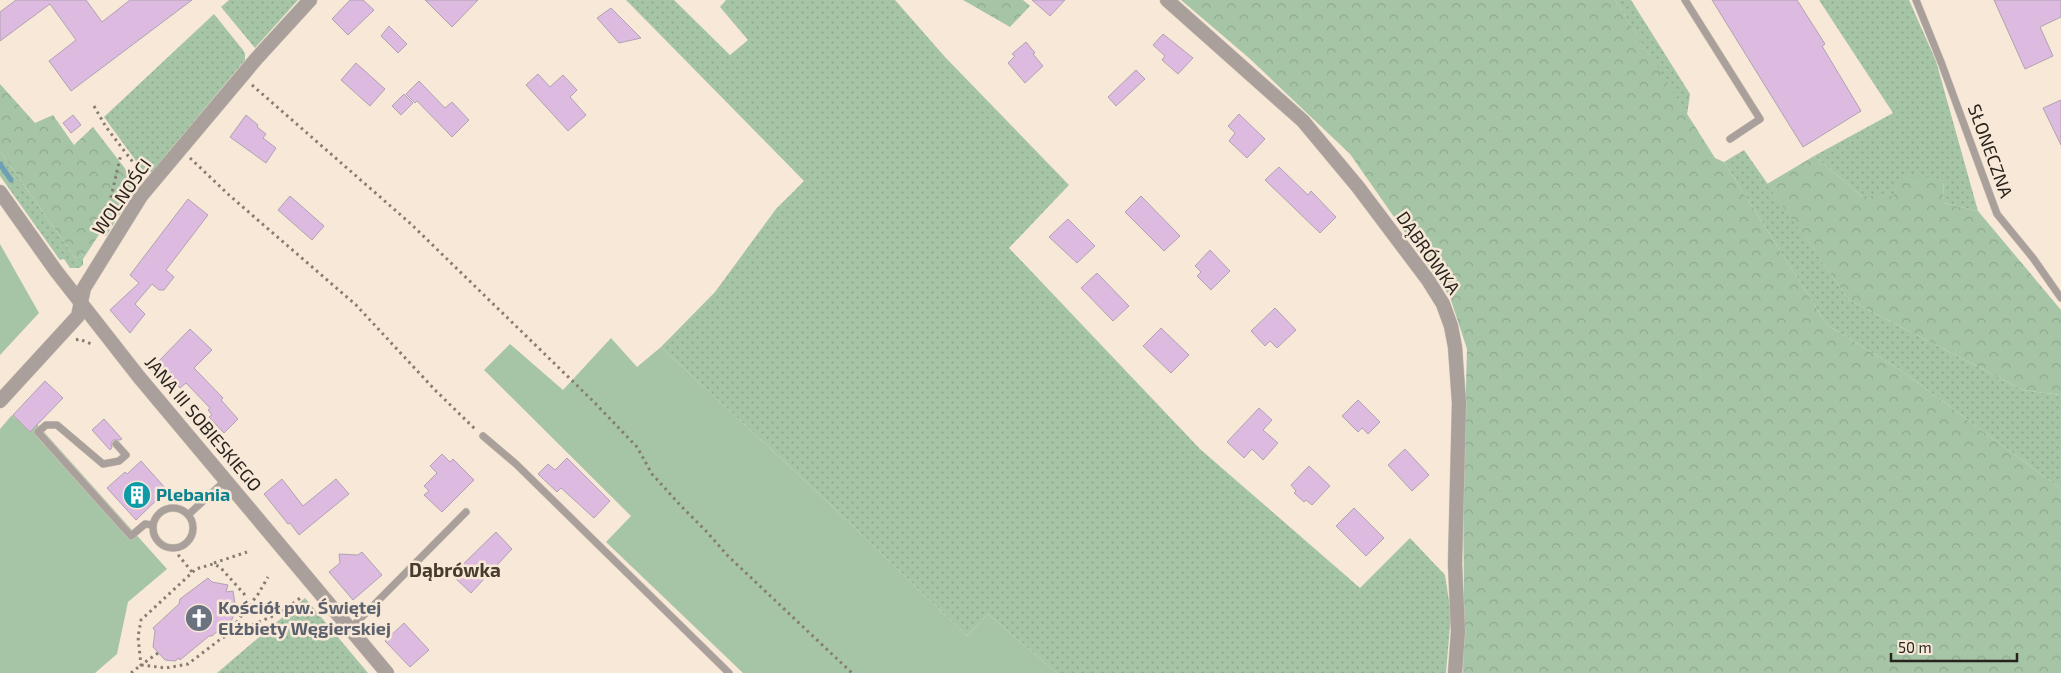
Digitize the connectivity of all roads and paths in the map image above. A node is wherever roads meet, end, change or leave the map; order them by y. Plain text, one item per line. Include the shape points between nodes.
1 (310, 0) edge
2 (1167, 0) edge
3 (1685, 0) edge
4 (1916, 0) edge
5 (242, 76) junction
6 (94, 106) dead end
7 (1730, 139) dead end
8 (180, 150) junction
9 (121, 154) dead end
10 (157, 177) junction
11 (0, 192) edge
12 (109, 248) junction
13 (2061, 298) edge
14 (81, 303) junction
15 (0, 401) edge
16 (483, 436) joint
17 (116, 444) dead end
18 (226, 480) junction
19 (466, 512) dead end
20 (188, 514) junction
21 (153, 525) junction
22 (178, 548) junction
23 (247, 552) dead end
24 (213, 564) junction
25 (193, 573) junction
26 (268, 577) dead end
27 (303, 596) dead end
28 (249, 605) junction
29 (350, 629) junction
30 (227, 636) junction
31 (158, 653) dead end
32 (141, 666) junction
33 (131, 673) edge
34 (387, 673) edge
35 (730, 673) edge
36 (852, 673) edge
37 (1455, 673) edge

1 - 5 street, WOLNOŚCI
2 - 37 street, DĄBRÓWKA via 1303,121 1358,187 1443,304 1455,347 1459,403
3 - 7 lane via 1760,119
4 - 13 lane, SŁONECZNA via 1997,214
5 - 8 street, WOLNOŚCI
5 - 36 path via 411,224 594,402 643,455 652,474 680,506
6 - 10 path via 141,174
8 - 10 street, WOLNOŚCI
8 - 16 path via 356,305
9 - 12 path via 100,240
10 - 12 street, WOLNOŚCI via 141,196
11 - 14 street, JANA III SOBIESKIEGO
12 - 14 street, WOLNOŚCI via 84,288
14 - 15 street, WOLNOŚCI via 78,316
14 - 18 street, JANA III SOBIESKIEGO
16 - 35 lane via 516,464
17 - 21 lane via 126,455 119,461 103,464 57,425 46,425 38,432 131,536 145,524
18 - 20 lane
18 - 29 street, JANA III SOBIESKIEGO
19 - 29 lane
20 - 21 lane via 170,508 159,514
20 - 22 lane via 194,527 192,534
21 - 22 lane via 159,543
22 - 25 path via 179,556
23 - 24 path
24 - 25 path
24 - 28 path via 220,567 245,595
25 - 32 path via 141,620 138,637
26 - 28 path
27 - 30 path via 280,613
28 - 30 path
29 - 34 street, JANA III SOBIESKIEGO
30 - 32 path via 188,664 166,668
31 - 32 path
32 - 33 path

